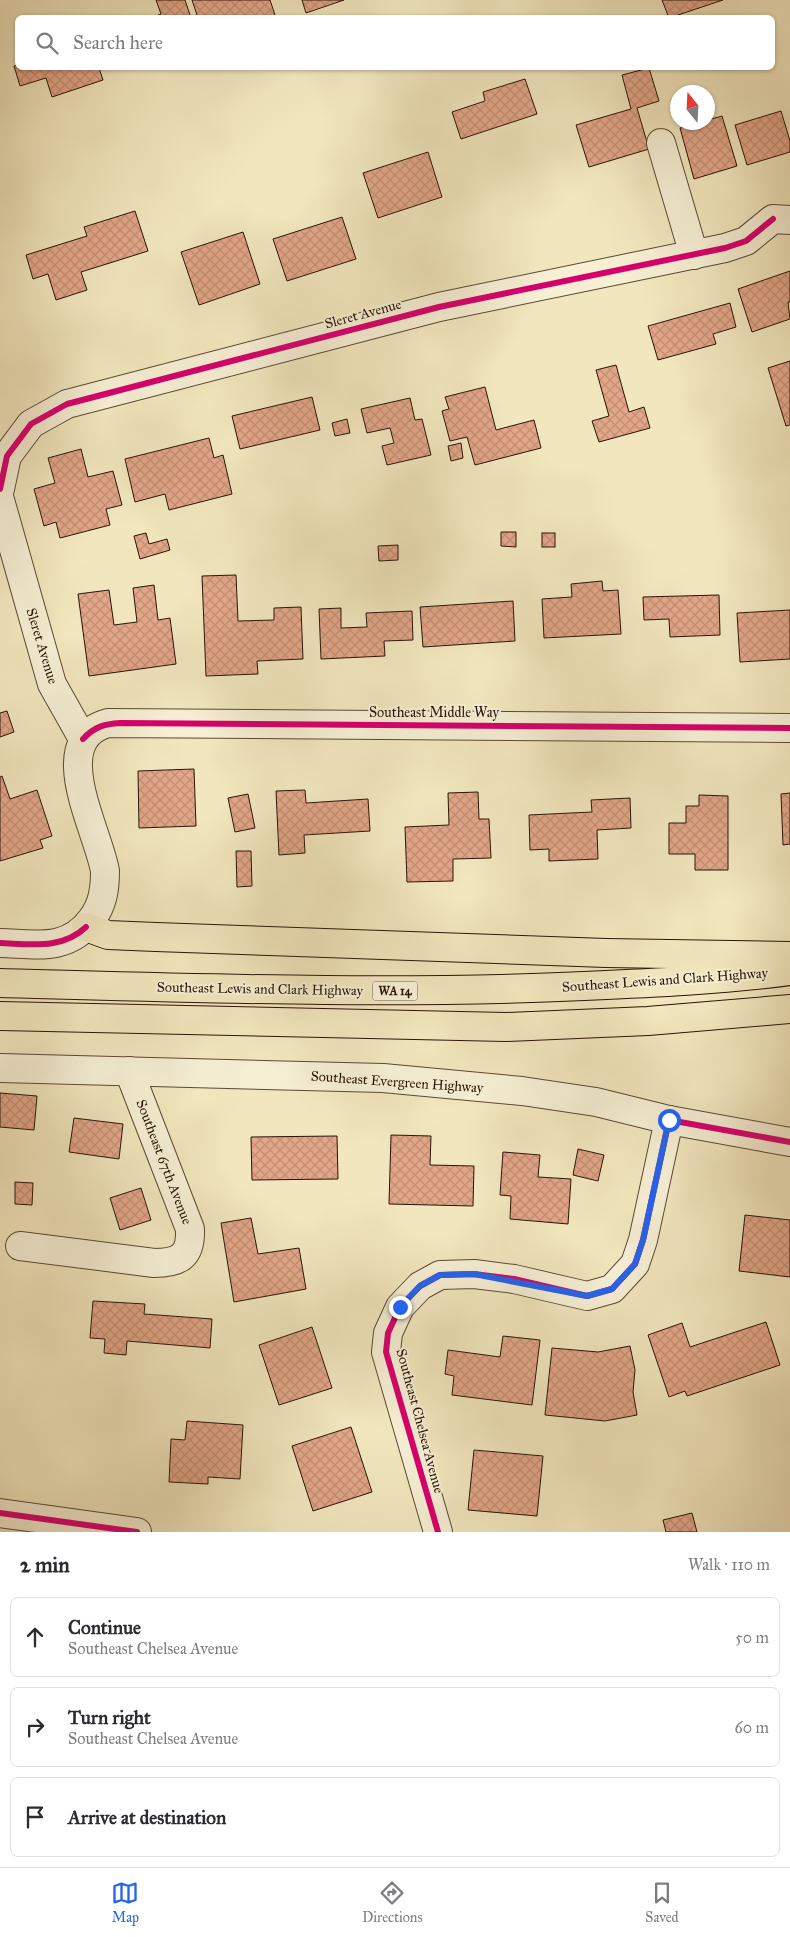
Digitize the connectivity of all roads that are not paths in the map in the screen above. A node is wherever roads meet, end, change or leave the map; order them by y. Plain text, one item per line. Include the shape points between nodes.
1 (661, 143) dead end
2 (782, 219) edge
3 (694, 255) junction
4 (0, 489) edge
5 (0, 500) edge
6 (790, 728) edge
7 (83, 739) junction
8 (86, 927) junction
9 (0, 943) edge
10 (790, 956) edge
11 (790, 971) edge
12 (0, 983) edge
13 (790, 1009) edge
14 (0, 1016) edge
15 (0, 1068) edge
16 (129, 1071) junction
17 (669, 1120) junction
18 (790, 1142) edge
19 (20, 1246) dead end
20 (0, 1513) edge
21 (137, 1532) edge
22 (438, 1532) edge

1 - 3 street
2 - 3 street, Sleret Avenue via 746,241
3 - 4 street, Sleret Avenue via 439,307 67,404 31,424 7,456
5 - 7 street, Sleret Avenue via 52,684
6 - 7 street, Southeast Middle Way via 108,723 93,728
7 - 8 street via 77,763 78,776 103,859 105,883 100,905
8 - 9 street via 72,938 52,944
8 - 10 highway via 108,935 606,953
11 - 12 highway, Southeast Lewis and Clark Highway / WA 14 via 662,983 498,990 312,991
13 - 14 highway via 648,1021 506,1027
15 - 16 street, Southeast Evergreen Highway
16 - 17 street, Southeast Evergreen Highway via 393,1079 522,1091 596,1102
16 - 19 street, Southeast 67th Avenue via 190,1229 190,1243 185,1254 170,1263 154,1263
17 - 18 street, Southeast Evergreen Highway
17 - 22 street, Southeast Chelsea Avenue via 635,1264 612,1289 587,1296 474,1274 440,1275 420,1286 400,1307 388,1333 386,1352
20 - 21 street

